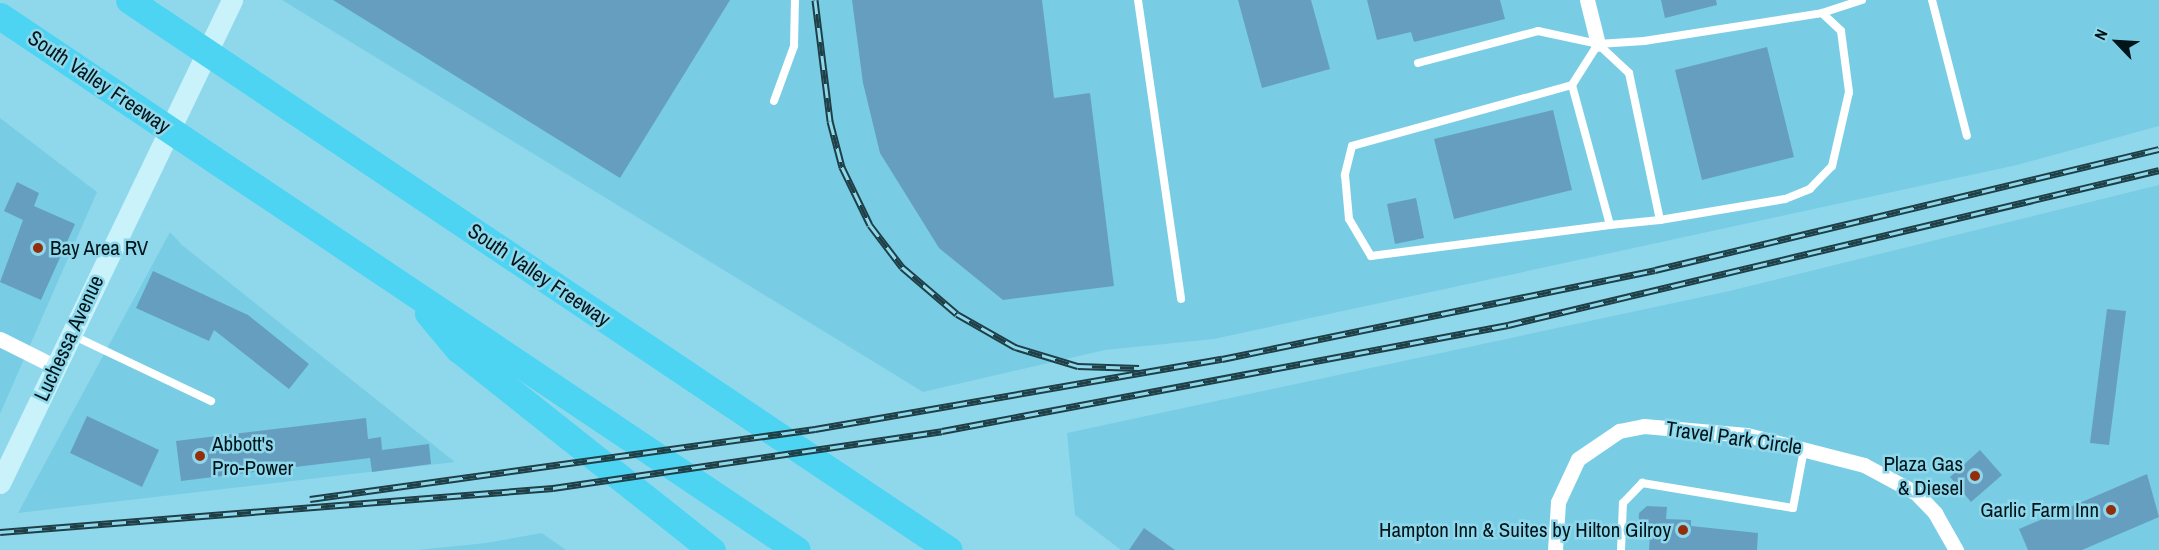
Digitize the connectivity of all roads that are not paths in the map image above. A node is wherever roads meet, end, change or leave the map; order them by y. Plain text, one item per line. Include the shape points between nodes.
1 (129, 0) edge
2 (232, 0) edge
3 (795, 0) edge
4 (1138, 0) edge
5 (1587, 0) edge
6 (1862, 0) edge
7 (1932, 0) edge
8 (1822, 13) junction
9 (0, 15) edge
10 (1598, 44) junction
11 (1418, 63) dead end
12 (1572, 86) junction
13 (774, 101) dead end
14 (1967, 136) dead end
15 (1660, 220) junction
16 (1610, 225) junction
17 (410, 292) junction
18 (1181, 299) dead end
19 (71, 334) junction
20 (0, 339) edge
21 (56, 367) junction
22 (211, 401) dead end
23 (1805, 447) junction
24 (0, 483) edge
25 (707, 546) edge
26 (796, 550) edge
27 (949, 550) edge
28 (1555, 550) edge
29 (1621, 550) edge
30 (1956, 550) edge

1 - 27 highway, South Valley Freeway
2 - 19 street, Luchessa Avenue
3 - 13 lane via 794,46
4 - 18 lane
5 - 10 street
6 - 8 lane
7 - 14 lane
8 - 10 lane
8 - 15 lane via 1841,31 1849,92 1832,166 1810,189 1785,199
9 - 17 highway, South Valley Freeway
10 - 11 lane via 1538,31
10 - 12 lane
10 - 15 lane via 1629,73
12 - 16 lane
12 - 16 lane via 1352,146 1345,175 1349,219 1371,256
15 - 16 lane
17 - 25 highway via 458,350
17 - 26 highway, South Valley Freeway
19 - 21 street, Luchessa Avenue
19 - 22 lane
20 - 21 street
21 - 24 street, Luchessa Avenue
23 - 28 street, Travel Park Circle via 1671,426 1619,431 1578,459 1565,480
23 - 29 lane via 1793,508 1642,483 1623,503
23 - 30 street, Travel Park Circle via 1864,465 1916,493 1935,513

